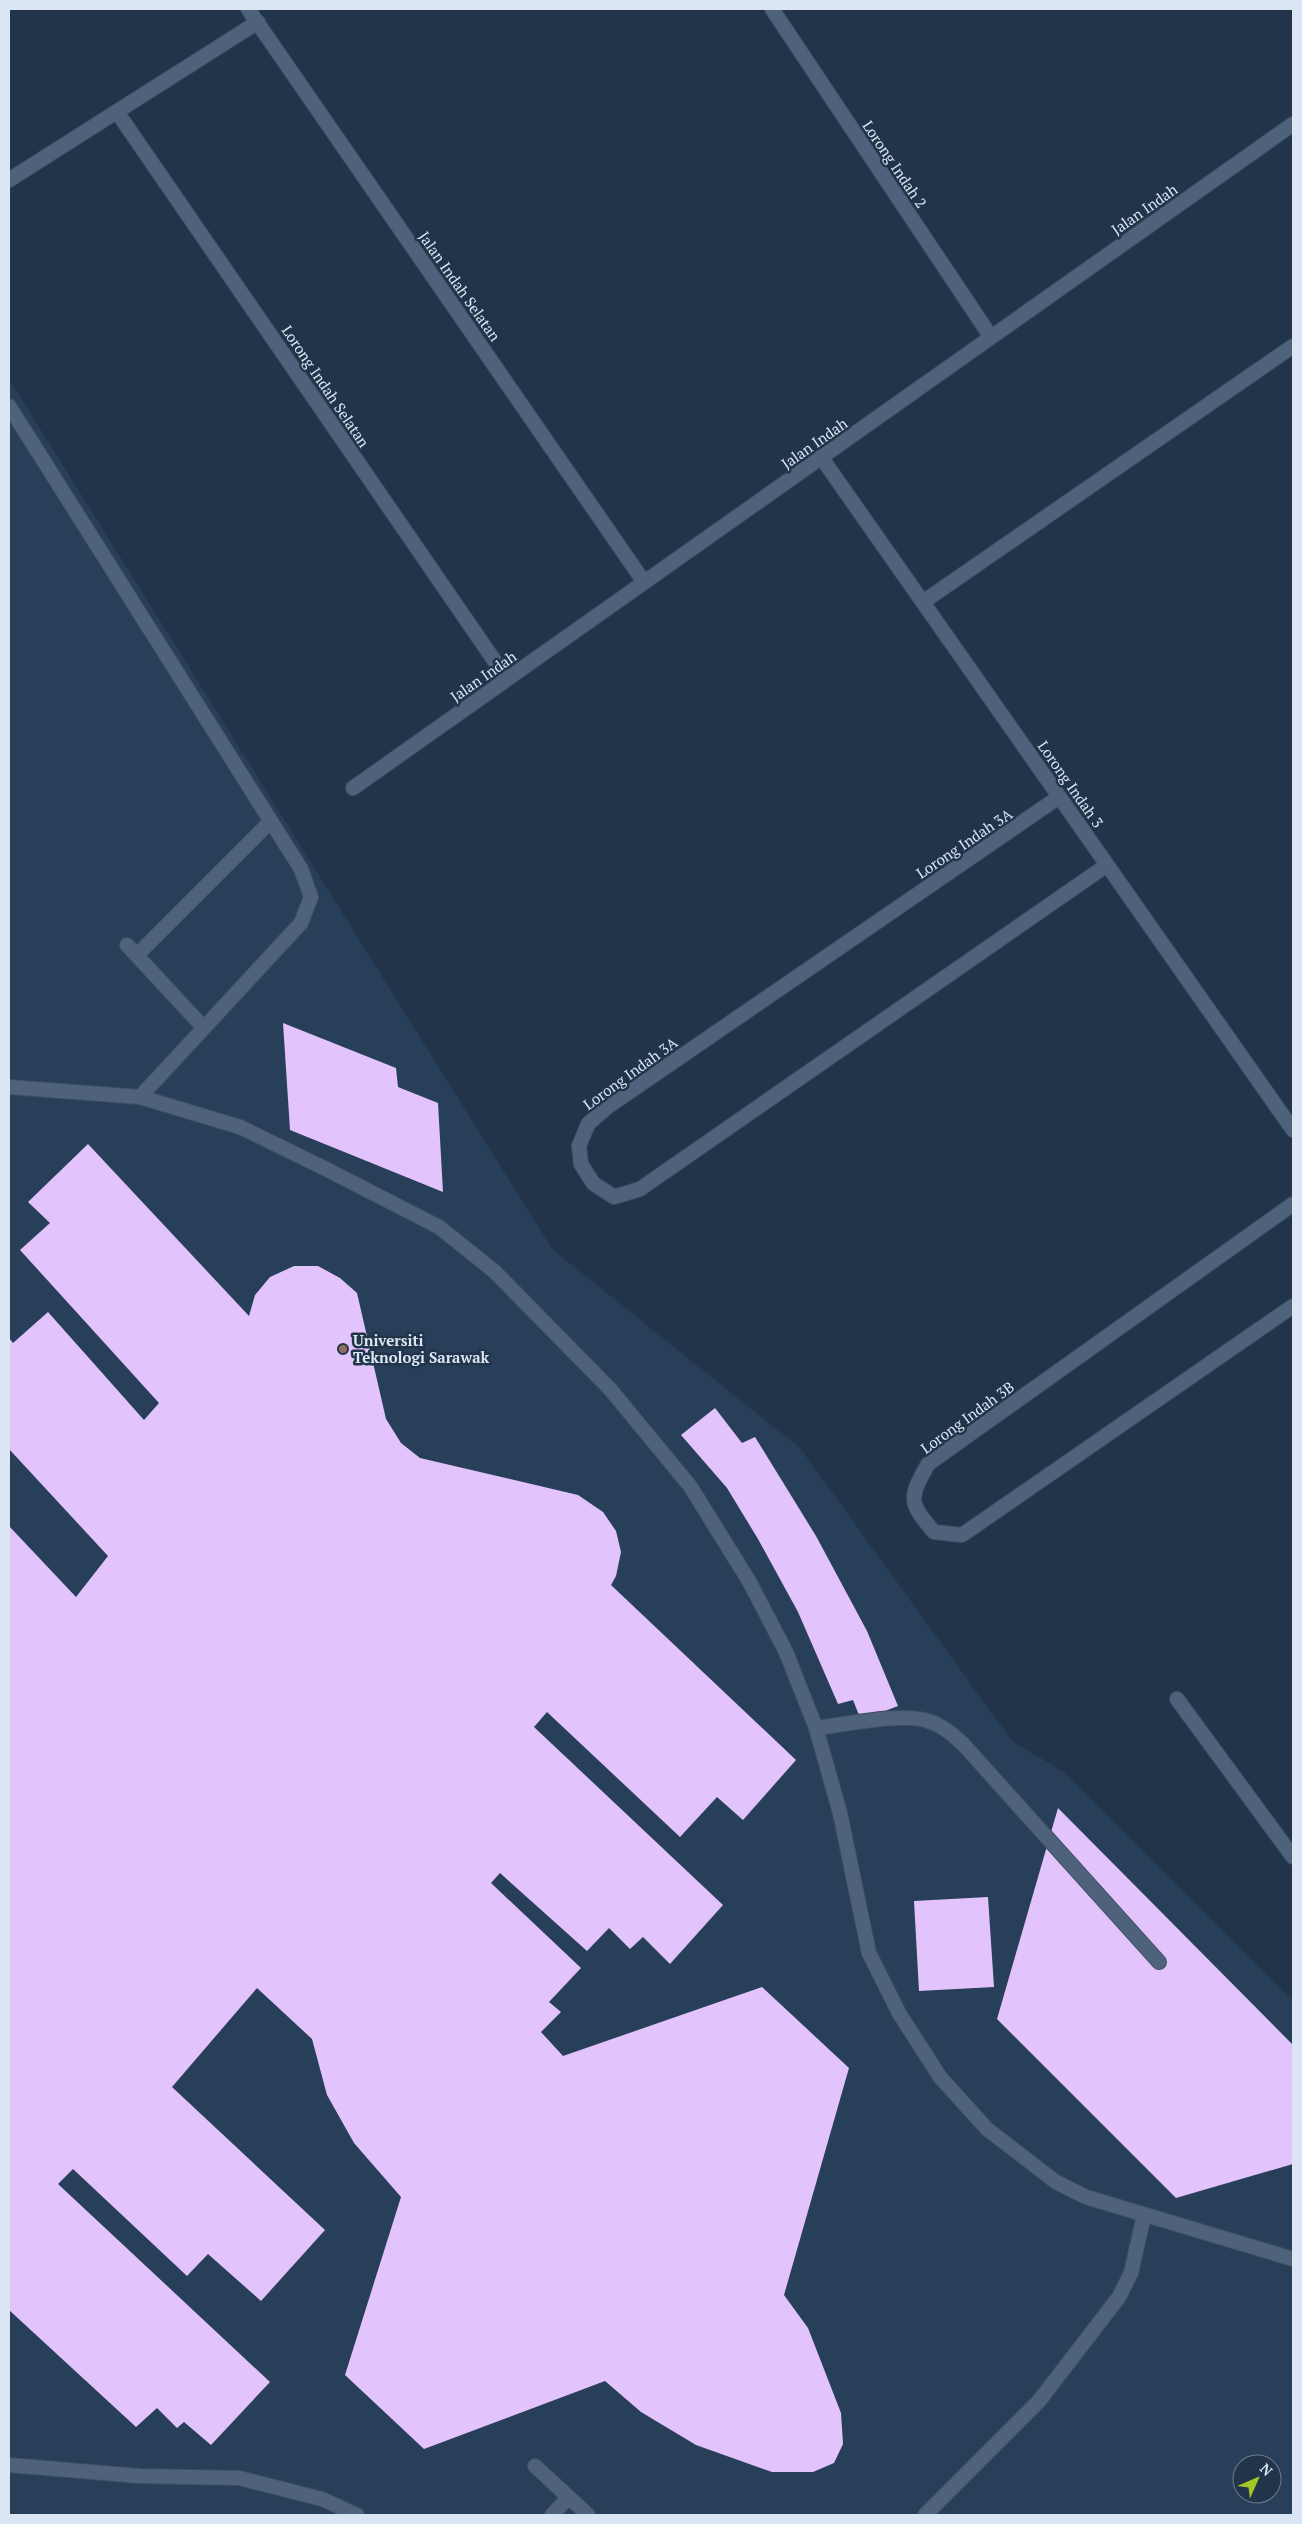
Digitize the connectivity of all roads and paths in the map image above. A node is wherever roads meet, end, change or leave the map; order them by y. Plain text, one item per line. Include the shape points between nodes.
1 (248, 9) edge
2 (772, 9) edge
3 (258, 22) junction
4 (118, 112) junction
5 (1293, 124) edge
6 (9, 180) edge
7 (991, 337) junction
8 (1293, 346) edge
9 (9, 406) edge
10 (821, 457) junction
11 (644, 582) junction
12 (923, 602) junction
13 (507, 679) junction
14 (353, 788) dead end
15 (1059, 797) junction
16 (270, 822) junction
17 (1107, 865) junction
18 (127, 945) dead end
19 (137, 955) junction
20 (204, 1028) junction
21 (9, 1087) edge
22 (140, 1098) junction
23 (1293, 1130) edge
24 (1293, 1204) edge
25 (1293, 1306) edge
26 (1177, 1699) dead end
27 (816, 1728) junction
28 (1293, 1856) edge
29 (1159, 1962) dead end
30 (1144, 2215) junction
31 (1293, 2259) edge
32 (9, 2465) edge
33 (535, 2466) dead end
34 (568, 2497) junction
35 (357, 2515) edge
36 (552, 2515) edge
37 (588, 2515) edge
38 (925, 2515) edge

1 - 3 street, Jalan Indah Selatan
2 - 7 street, Lorong Indah 2
3 - 4 street
3 - 11 street, Jalan Indah Selatan
4 - 6 street
4 - 13 street, Lorong Indah Selatan
5 - 7 street, Jalan Indah
7 - 10 street, Jalan Indah
8 - 12 street
9 - 16 street
10 - 11 street, Jalan Indah
10 - 12 street, Lorong Indah 3
11 - 13 street, Jalan Indah
12 - 15 street, Lorong Indah 3
13 - 14 street, Jalan Indah
15 - 17 street, Lorong Indah 3
15 - 17 street, Lorong Indah 3A via 606,1108 588,1124 579,1146 581,1164 593,1183 614,1197 640,1189
16 - 19 street
16 - 20 street via 302,869 311,897 301,922
17 - 23 street, Lorong Indah 3
18 - 19 street
19 - 20 street
20 - 22 street
21 - 22 street
22 - 27 street via 240,1127 439,1226 494,1271 610,1389 690,1486 748,1581 786,1652
24 - 25 street, Lorong Indah 3B via 928,1464 913,1490 917,1512 934,1532 962,1535
26 - 28 street
27 - 29 street via 908,1718 926,1720 944,1728 963,1744
27 - 30 street via 840,1813 869,1953 899,2013 940,2077 987,2128 1056,2182 1086,2196
30 - 31 street
30 - 38 street via 1130,2273 1119,2297 1039,2401
32 - 35 street via 139,2476 239,2478 322,2499
33 - 34 street
34 - 36 street
34 - 37 street

